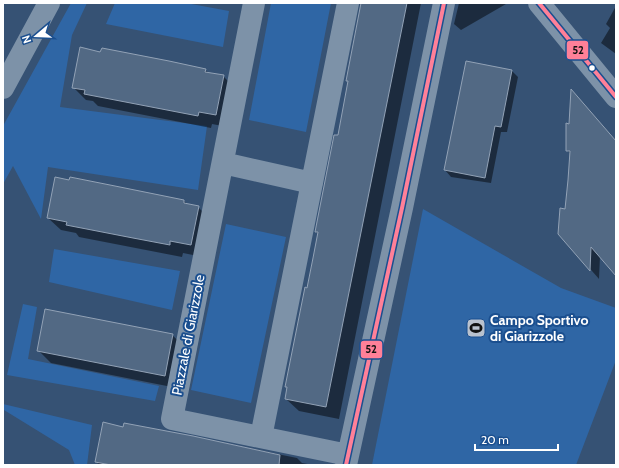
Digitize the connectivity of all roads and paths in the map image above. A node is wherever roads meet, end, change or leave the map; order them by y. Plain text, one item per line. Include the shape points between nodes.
1 (50, 3) edge
2 (254, 3) edge
3 (348, 3) edge
4 (444, 3) edge
5 (539, 3) edge
6 (3, 88) edge
7 (616, 97) edge
8 (223, 163) junction
9 (312, 183) junction
10 (261, 438) junction
11 (347, 460) edge

1 - 6 street
2 - 8 street, Piazzale di Giarizzole
3 - 9 street
4 - 11 street
5 - 7 street
8 - 9 street
8 - 10 street, Piazzale di Giarizzole via 172,419
9 - 10 street
10 - 11 street, Piazzale di Giarizzole

